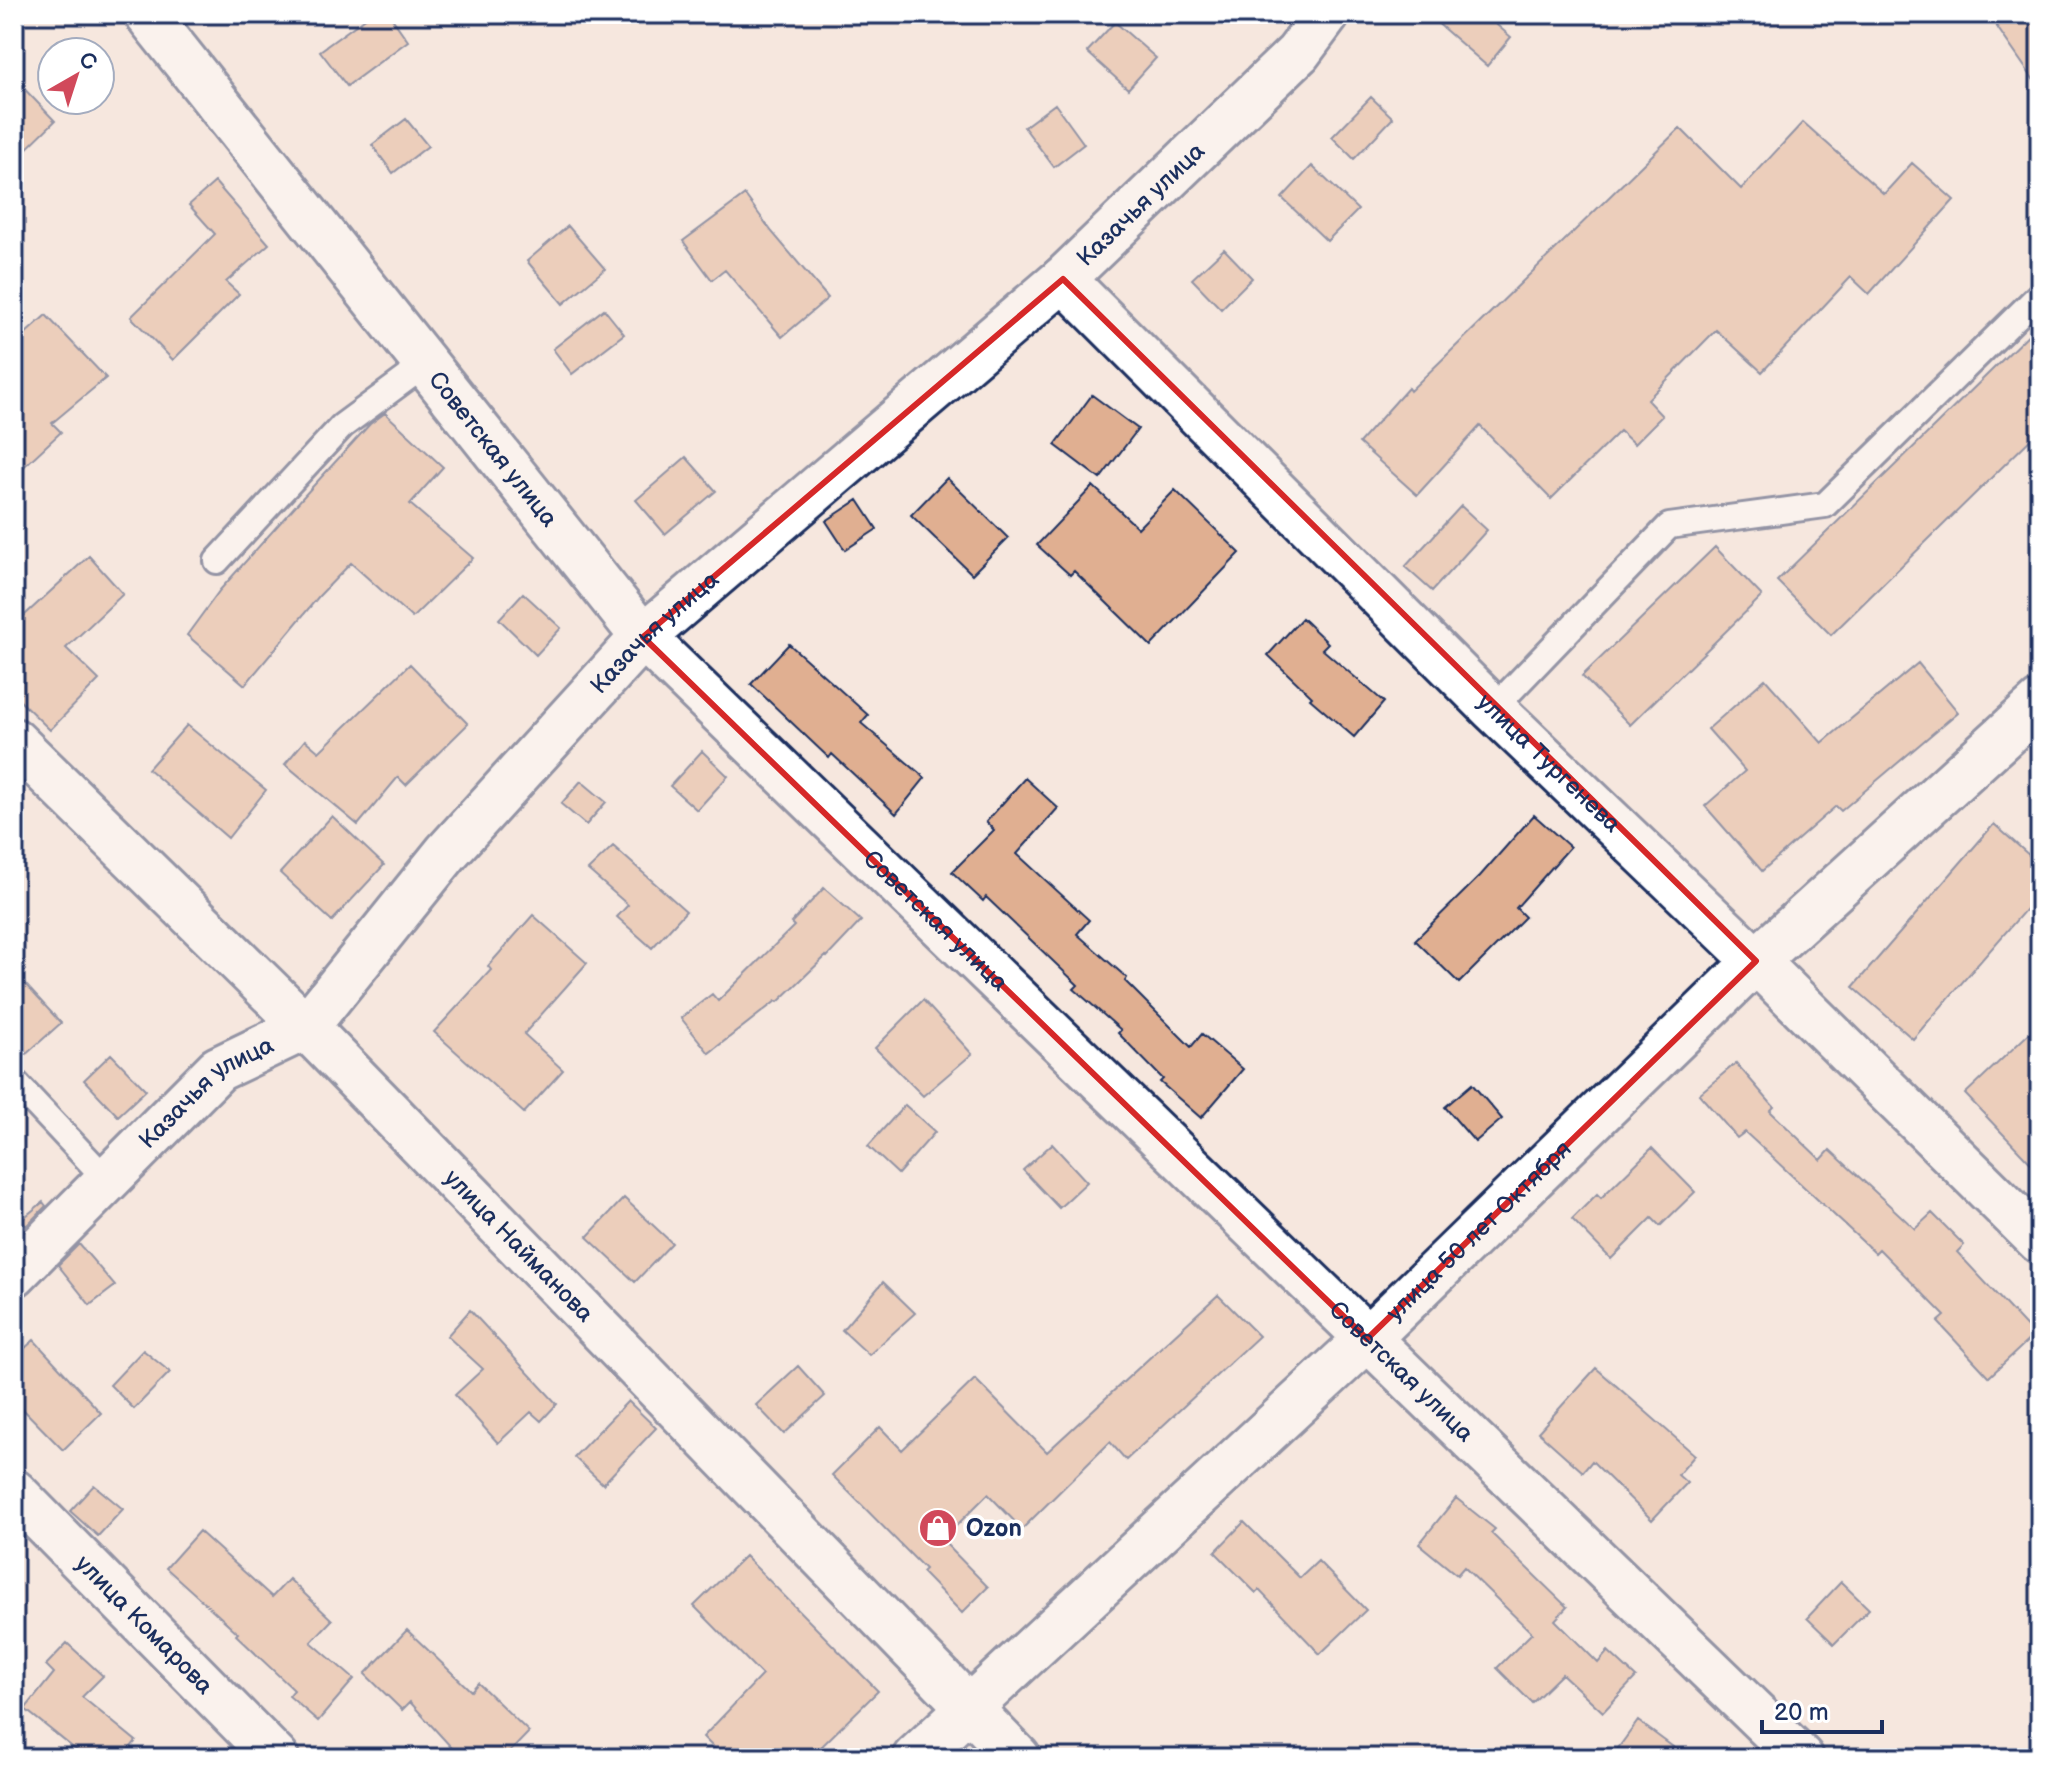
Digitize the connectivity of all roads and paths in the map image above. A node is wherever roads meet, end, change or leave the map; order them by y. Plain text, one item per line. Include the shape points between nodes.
1 (147, 14) edge
2 (1327, 14) edge
3 (1063, 279) junction
4 (2040, 294) edge
5 (426, 364) junction
6 (217, 561) dead end
7 (643, 637) junction
8 (2040, 703) edge
9 (1493, 709) junction
10 (14, 741) edge
11 (1756, 961) junction
12 (306, 1027) junction
13 (14, 1081) edge
14 (107, 1180) junction
15 (2040, 1241) edge
16 (14, 1274) edge
17 (1367, 1339) junction
18 (14, 1492) edge
19 (970, 1707) junction
20 (276, 1758) edge
21 (915, 1758) edge
22 (1018, 1758) edge
23 (1801, 1758) edge

1 - 5 street, Советская улица
2 - 3 street, Казачья улица via 1298,53
3 - 7 street, Казачья улица
3 - 9 street, улица Тургенева
4 - 9 lane via 1825,505 1669,526
5 - 6 lane via 342,426
5 - 7 street, Советская улица
7 - 12 street, Казачья улица via 447,852
7 - 17 street, Советская улица
8 - 11 street, улица 50 лет Октября
9 - 11 street, улица Тургенева
10 - 12 street, улица Найманова
11 - 15 street, улица Тургенева
11 - 17 street, улица 50 лет Октября
12 - 14 street, Казачья улица via 218,1069
12 - 19 street, улица Найманова
13 - 14 lane
14 - 16 street, Казачья улица
17 - 19 street, улица 50 лет Октября
17 - 23 street, Советская улица
18 - 20 street, улица Комарова
19 - 21 street, улица 50 лет Октября
19 - 22 street, улица Найманова

